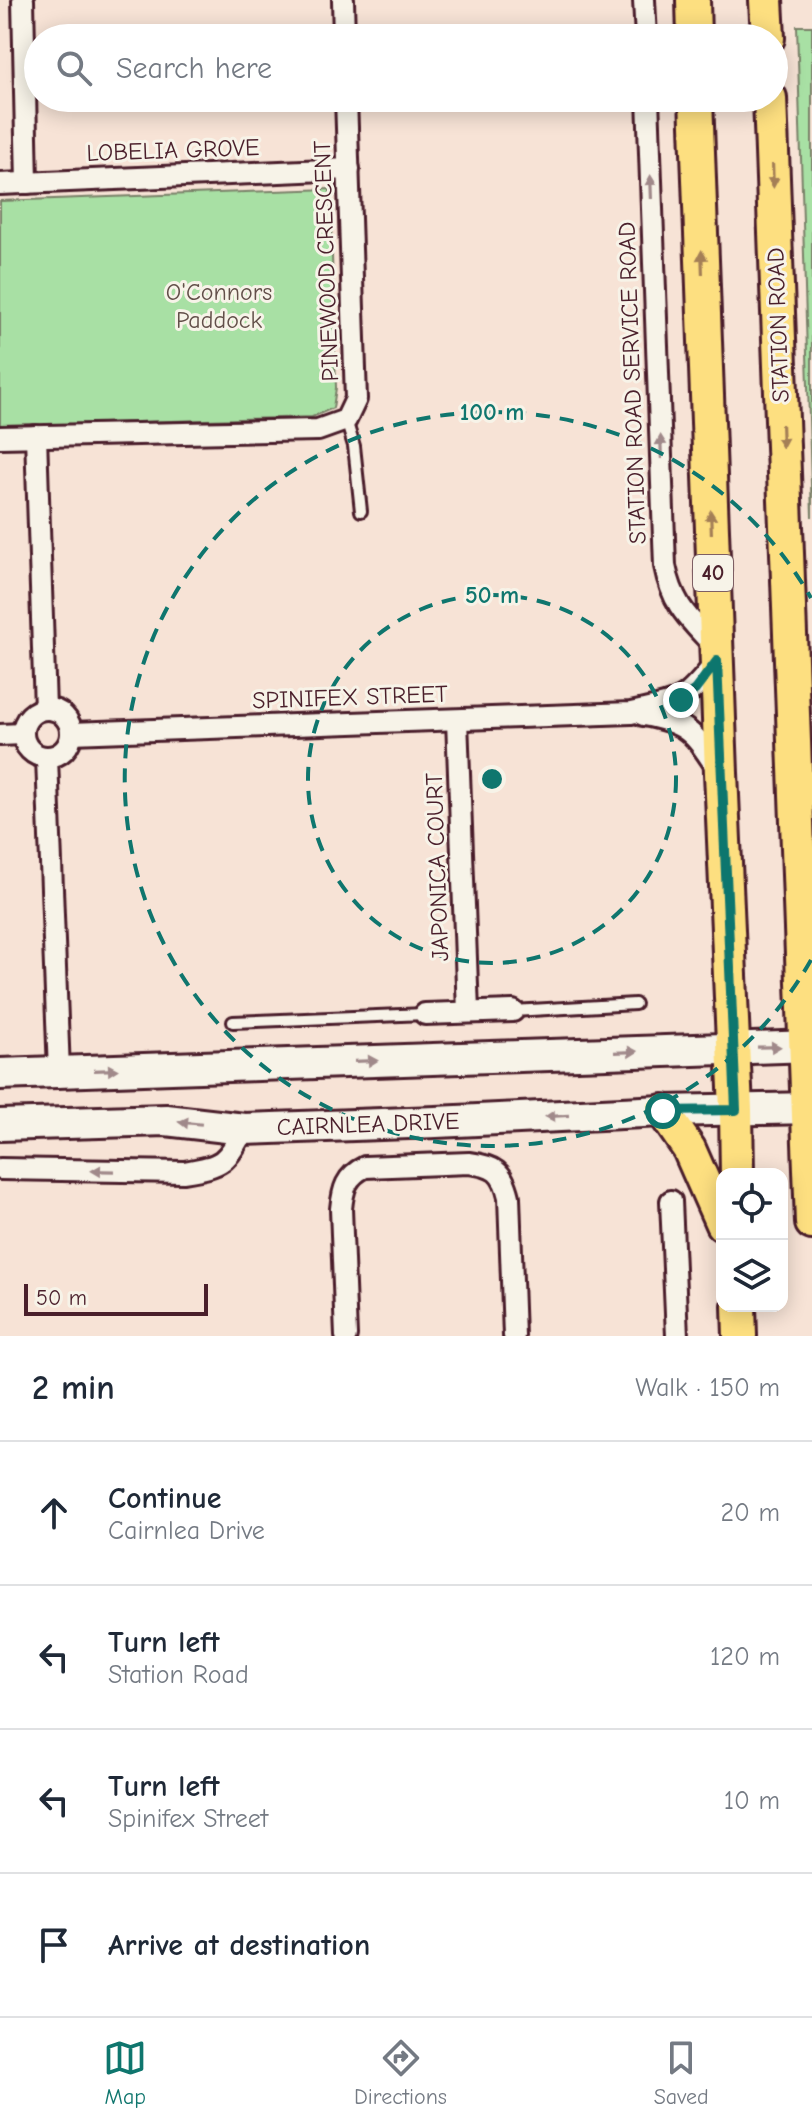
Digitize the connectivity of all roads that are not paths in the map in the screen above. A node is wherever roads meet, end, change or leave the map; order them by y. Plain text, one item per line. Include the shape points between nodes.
1 (23, 0) edge
2 (343, 0) edge
3 (644, 0) edge
4 (693, 0) edge
5 (766, 0) edge
6 (344, 24) edge
7 (645, 24) edge
8 (694, 24) edge
9 (767, 24) edge
10 (24, 46) edge
11 (25, 112) edge
12 (347, 112) edge
13 (649, 112) edge
14 (697, 112) edge
15 (771, 112) edge
16 (349, 169) junction
17 (27, 183) junction
18 (0, 184) edge
19 (346, 420) junction
20 (36, 436) junction
21 (0, 437) edge
22 (361, 511) dead end
23 (716, 655) junction
24 (45, 709) junction
25 (631, 713) junction
26 (457, 720) junction
27 (71, 733) junction
28 (22, 734) junction
29 (0, 735) edge
30 (47, 758) junction
31 (721, 773) junction
32 (798, 846) junction
33 (812, 901) edge
34 (635, 1004) dead end
35 (513, 1011) joint
36 (468, 1012) junction
37 (425, 1014) joint
38 (233, 1022) dead end
39 (808, 1046) edge
40 (733, 1048) junction
41 (59, 1072) junction
42 (0, 1074) edge
43 (810, 1108) edge
44 (736, 1110) junction
45 (663, 1111) junction
46 (55, 1124) junction
47 (0, 1125) edge
48 (244, 1129) junction
49 (737, 1168) edge
50 (0, 1169) edge
51 (671, 1201) dead end
52 (716, 1210) edge
53 (812, 1223) edge
54 (739, 1312) edge
55 (346, 1336) edge
56 (514, 1336) edge
57 (677, 1336) edge
58 (740, 1336) edge

1 - 10 street
2 - 6 street
3 - 7 street
4 - 8 main road
5 - 9 main road
11 - 17 street
12 - 16 street, PINEWOOD CRESCENT
23 -> 13 street, STATION ROAD SERVICE ROAD via 675,601 665,566
23 -> 14 main road, 40
15 -> 32 main road, STATION ROAD
16 - 17 street, LOBELIA GROVE
16 - 19 street, PINEWOOD CRESCENT via 356,399
17 - 18 street, LOBELIA GROVE
19 - 20 street via 318,430
19 - 22 lane, PINEWOOD CRESCENT
20 - 21 street
20 - 24 street
23 - 25 street, SPINIFEX STREET via 695,690 681,700
23 - 31 main road, 40
24 - 27 street via 66,718
24 - 28 street via 31,715
25 - 26 street, SPINIFEX STREET
25 - 31 street, SPINIFEX STREET via 685,728
26 - 27 street, SPINIFEX STREET
26 - 36 street, JAPONICA COURT
27 - 30 street via 67,748
28 - 29 street
28 - 30 street via 32,753
30 - 41 street
31 - 40 main road, 40
32 - 33 main road
32 - 39 main road, STATION ROAD
34 - 35 lane
35 - 36 street
36 - 37 street
37 - 38 lane
40 -> 39 street
39 - 43 main road, STATION ROAD
41 -> 40 street
40 - 44 main road, 40
41 - 42 street
41 - 46 street
43 - 44 street, CAIRNLEA DRIVE
43 - 53 main road, STATION ROAD
44 - 45 street, CAIRNLEA DRIVE
44 - 49 main road, 40
45 -> 48 street, CAIRNLEA DRIVE
45 - 52 main road via 689,1149
46 - 47 street, CAIRNLEA DRIVE
48 -> 46 street, CAIRNLEA DRIVE via 166,1120
48 -> 50 street via 229,1157 212,1167 184,1172
51 - 57 street
54 - 58 main road
55 - 56 street via 341,1209 347,1181 365,1167 469,1163 501,1174 509,1197

